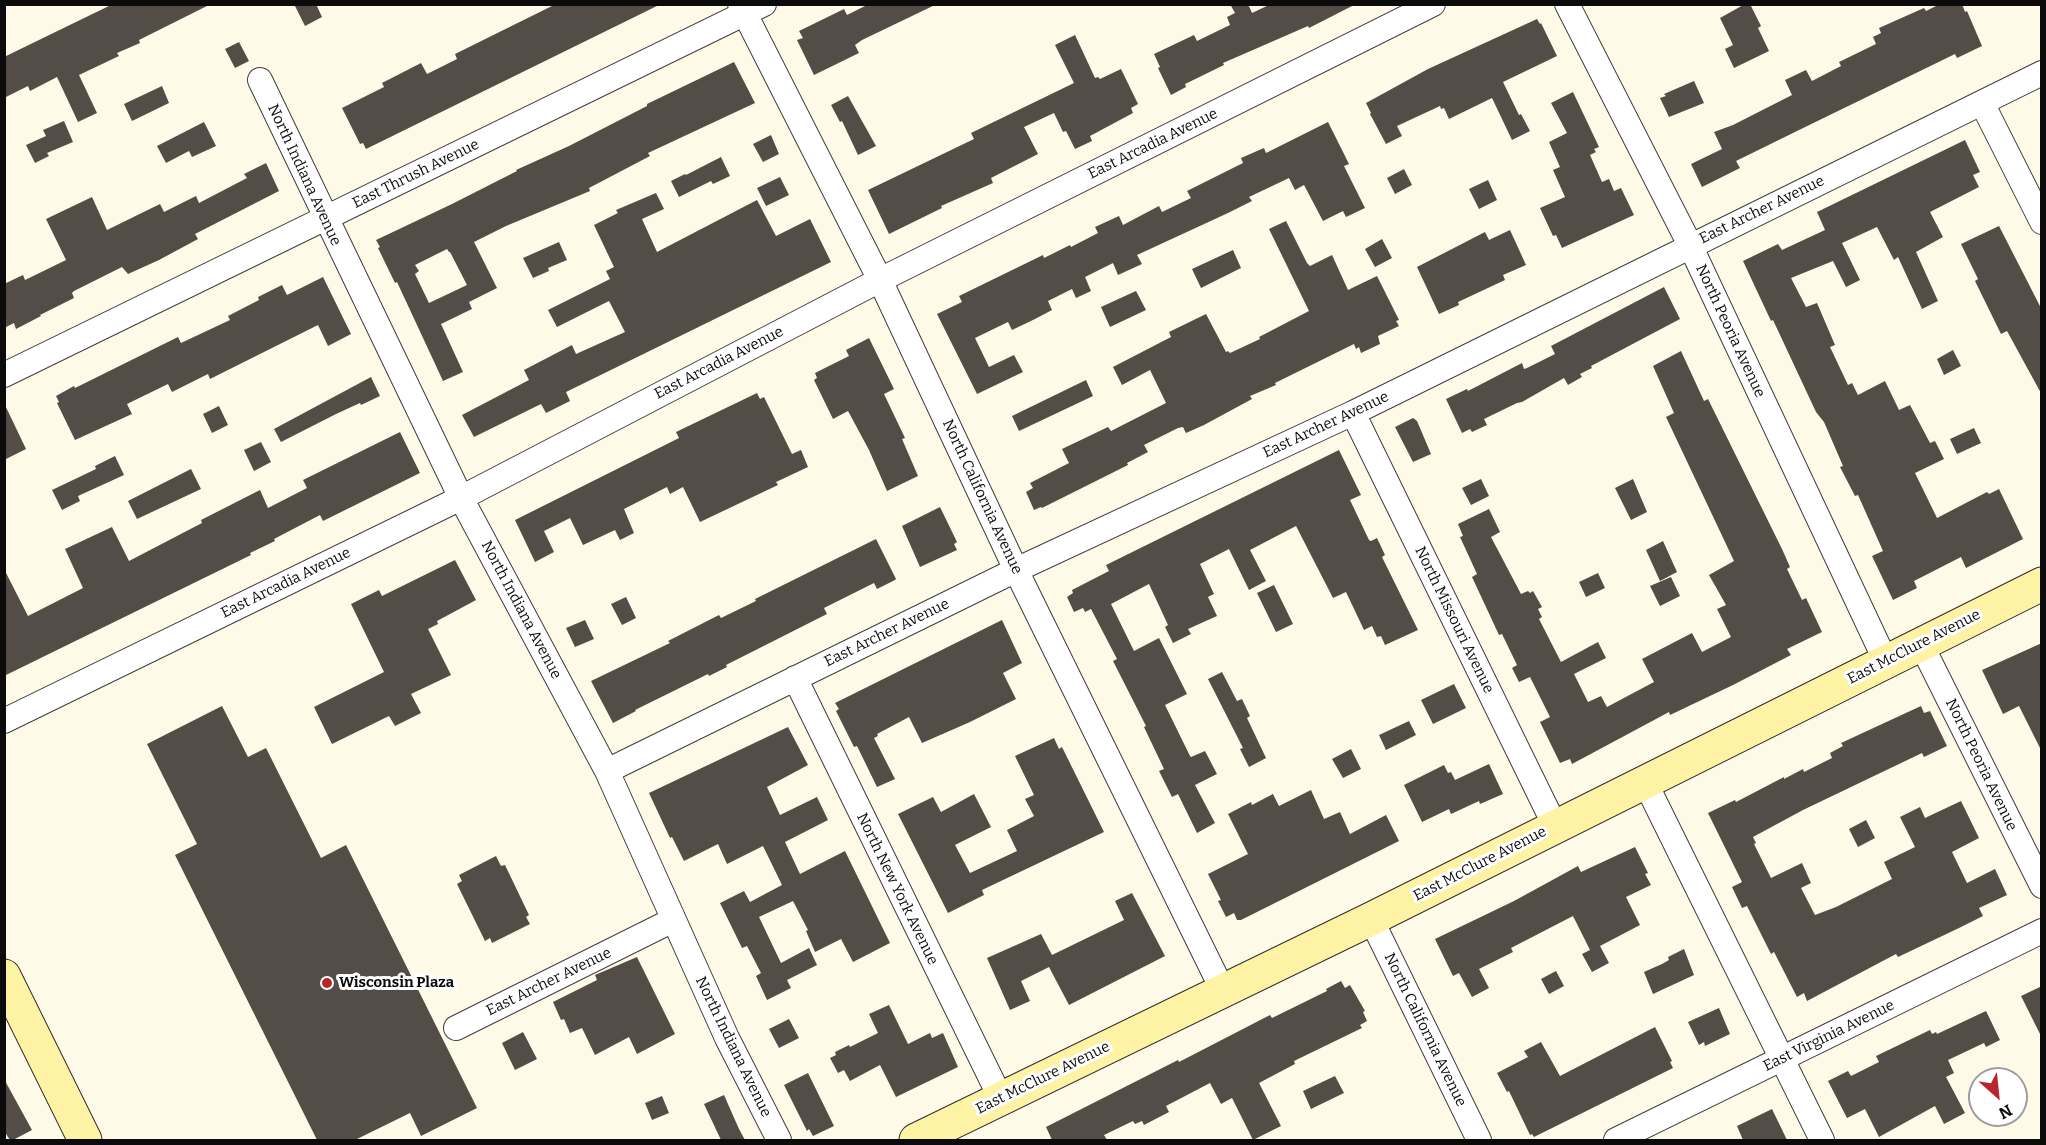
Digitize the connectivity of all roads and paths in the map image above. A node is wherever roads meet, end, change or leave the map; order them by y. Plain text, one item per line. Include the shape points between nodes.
1 (1433, 4) edge
2 (1568, 4) edge
3 (750, 8) edge
4 (2042, 73) edge
5 (260, 80) dead end
6 (1982, 103) junction
7 (325, 218) junction
8 (2042, 222) edge
9 (1690, 245) junction
10 (880, 280) junction
11 (4, 375) edge
12 (1353, 413) junction
13 (460, 498) junction
14 (1016, 570) junction
15 (2042, 584) edge
16 (1921, 644) junction
17 (1886, 662) junction
18 (795, 678) junction
19 (4, 721) edge
20 (607, 771) junction
21 (1645, 782) junction
22 (1555, 826) junction
23 (2042, 886) edge
24 (1371, 919) junction
25 (673, 920) junction
26 (2042, 932) edge
27 (4, 976) edge
28 (1222, 991) junction
29 (456, 1028) dead end
30 (1781, 1060) junction
31 (1001, 1099) junction
32 (85, 1140) edge
33 (779, 1140) edge
34 (915, 1140) edge
35 (1479, 1140) edge
36 (1616, 1140) edge
37 (1821, 1140) edge

1 - 10 street, East Arcadia Avenue
2 - 9 street, North Peoria Avenue
3 - 7 street, East Thrush Avenue
3 - 10 street, North California Avenue
4 - 6 street, East Archer Avenue
5 - 7 street, North Indiana Avenue
6 - 8 street
6 - 9 street, East Archer Avenue
7 - 11 street, East Thrush Avenue
7 - 13 street, North Indiana Avenue
9 - 12 street, East Archer Avenue
9 - 17 street, North Peoria Avenue
10 - 13 street, East Arcadia Avenue
10 - 14 street, North California Avenue
12 - 14 street, East Archer Avenue
12 - 22 street, North Missouri Avenue
13 - 19 street, East Arcadia Avenue
13 - 20 street, North Indiana Avenue
14 - 18 street, East Archer Avenue
14 - 28 street, North California Avenue
15 - 16 street, East McClure Avenue
16 - 17 street, East McClure Avenue
16 - 23 street, North Peoria Avenue
17 - 21 street, East McClure Avenue
18 - 20 street, East Archer Avenue
18 - 31 street, North New York Avenue
20 - 25 street, North Indiana Avenue
21 - 22 street, East McClure Avenue
21 - 30 street
22 - 24 street, East McClure Avenue
24 - 28 street, East McClure Avenue
24 - 35 street, North California Avenue
25 - 29 street, East Archer Avenue
25 - 33 street, North Indiana Avenue
26 - 30 street, East Virginia Avenue
27 - 32 street
28 - 31 street, East McClure Avenue
30 - 36 street, East Virginia Avenue
30 - 37 street
31 - 34 street, East McClure Avenue

